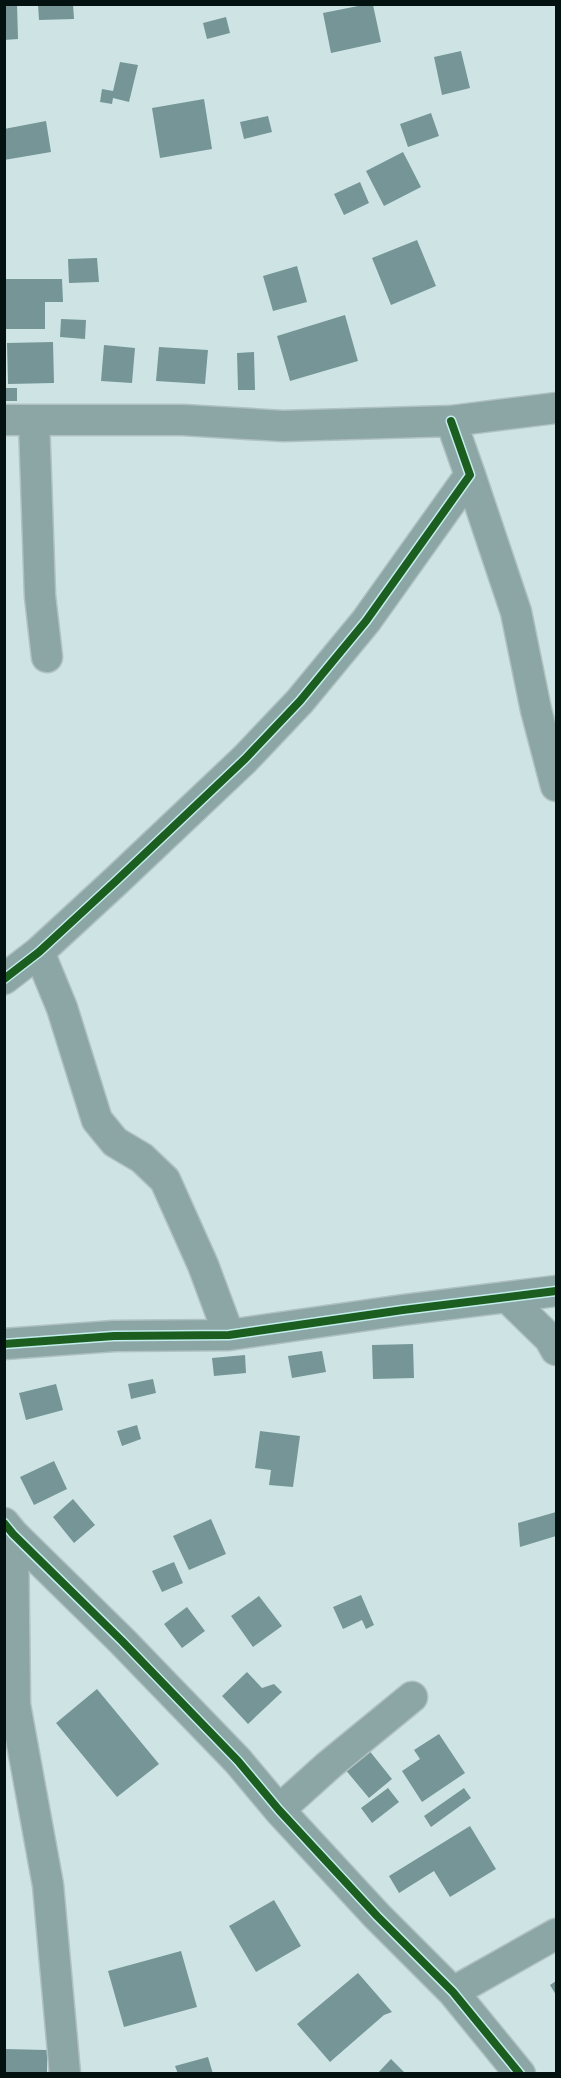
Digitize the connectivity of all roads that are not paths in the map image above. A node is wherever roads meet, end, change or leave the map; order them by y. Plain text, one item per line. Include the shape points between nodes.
1 (556, 408) edge
2 (19, 420) edge
3 (451, 421) junction
4 (470, 475) junction
5 (47, 657) dead end
6 (556, 786) edge
7 (39, 952) junction
8 (4, 979) edge
9 (556, 1291) edge
10 (508, 1298) junction
11 (229, 1335) junction
12 (4, 1344) edge
13 (556, 1350) edge
14 (9, 1528) edge
15 (412, 1697) dead end
16 (279, 1810) junction
17 (556, 1934) edge
18 (453, 1992) junction
19 (64, 2073) edge
20 (520, 2073) edge

1 - 3 street
2 - 3 street via 183,420 283,426
2 - 5 street
3 - 4 street
4 - 6 street via 516,612
4 - 7 street via 366,621 300,701 245,759
7 - 8 street
7 - 11 street via 62,1008 97,1120 115,1142 142,1158 165,1180
9 - 10 street
10 - 11 street
10 - 13 street via 550,1339
11 - 12 street via 114,1336
14 - 16 street via 238,1761
14 - 19 street via 15,1706 48,1885
15 - 16 street
16 - 18 street
17 - 18 street
18 - 20 street

